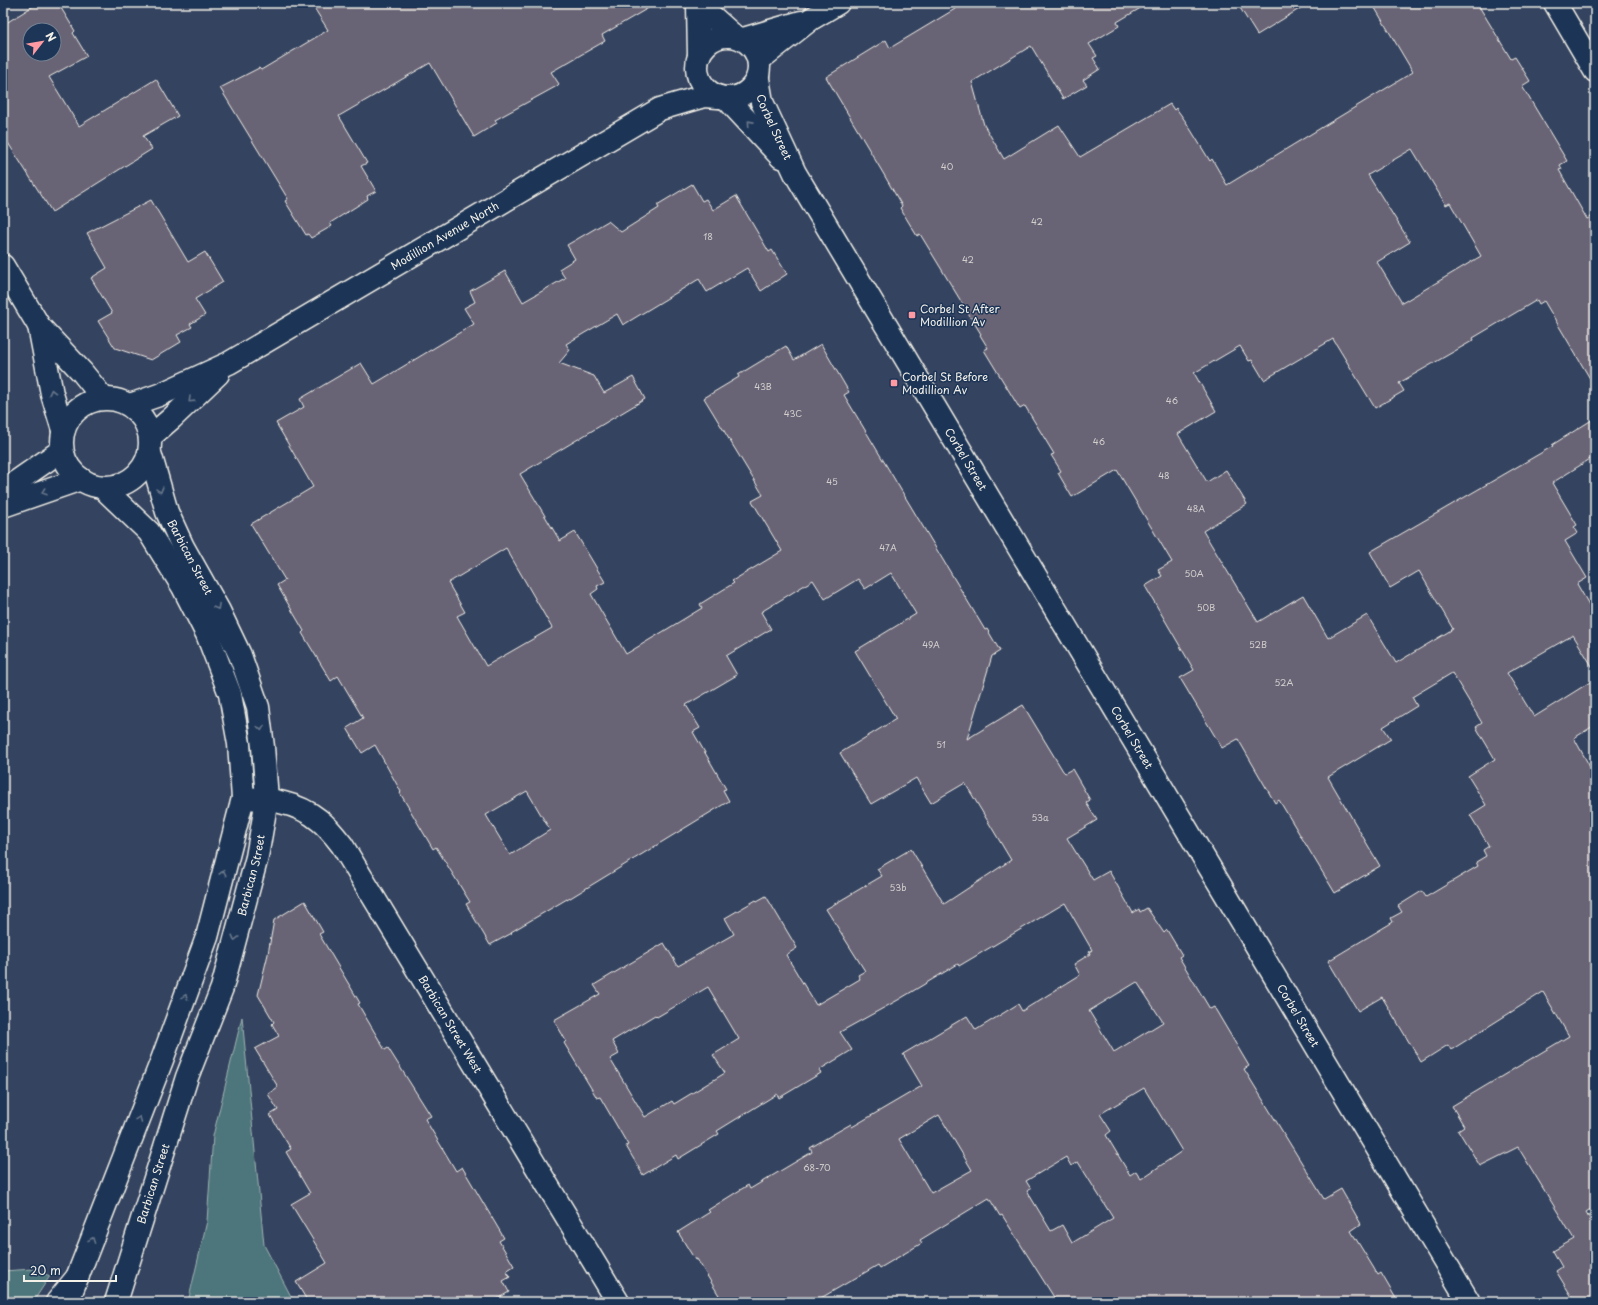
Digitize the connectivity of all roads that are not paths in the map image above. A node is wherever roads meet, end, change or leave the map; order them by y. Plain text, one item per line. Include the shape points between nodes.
1 (838, 3) edge
2 (1555, 3) edge
3 (697, 4) edge
4 (812, 19) junction
5 (738, 37) junction
6 (698, 61) junction
7 (758, 70) junction
8 (1595, 72) edge
9 (723, 98) junction
10 (660, 109) junction
11 (795, 173) junction
12 (3, 266) edge
13 (39, 326) junction
14 (229, 363) junction
15 (103, 398) junction
16 (130, 405) junction
17 (62, 440) junction
18 (150, 445) junction
19 (81, 479) junction
20 (102, 487) junction
21 (3, 491) edge
22 (3, 506) edge
23 (242, 798) junction
24 (267, 799) junction
25 (78, 1276) junction
26 (57, 1302) edge
27 (68, 1302) edge
28 (117, 1302) edge
29 (618, 1302) edge
30 (1469, 1302) edge

1 - 4 main road
2 - 8 main road
3 - 5 main road
3 - 6 main road
4 - 5 main road
4 - 7 main road
5 - 6 main road via 723,36 713,39 704,47
5 - 7 main road via 753,48
6 - 9 main road via 698,76 702,85 709,92
6 - 10 main road, Modillion Avenue North via 692,77
7 - 9 main road via 752,87 746,94 737,98
7 - 11 main road, Corbel Street via 762,102
9 - 10 main road, Modillion Avenue North via 704,96
11 -> 9 main road, Corbel Street
10 - 14 main road, Modillion Avenue North
11 - 30 main road, Corbel Street
12 - 13 main road
13 - 15 main road
17 -> 13 main road
14 - 16 main road, Modillion Avenue North via 159,395
14 -> 18 main road, Modillion Avenue North via 172,418
15 - 16 main road via 117,399
15 - 17 main road via 78,407 69,418
16 - 18 main road via 140,413 147,424
17 - 19 main road via 65,461
17 - 21 main road
18 - 20 main road via 145,465 137,475 127,482
18 -> 24 main road, Barbican Street via 167,512 240,654 258,707
19 - 20 main road
19 -> 22 main road
20 - 23 main road, Barbican Street via 149,532 183,587 207,634 230,694 239,744
23 - 24 main road, Barbican Street West
25 -> 23 main road, Barbican Street via 207,937
24 -> 28 main road, Barbican Street via 257,857 222,988 187,1077
24 - 29 main road, Barbican Street West via 303,808 320,820 342,845
25 - 26 main road
25 - 27 main road, Barbican Street

